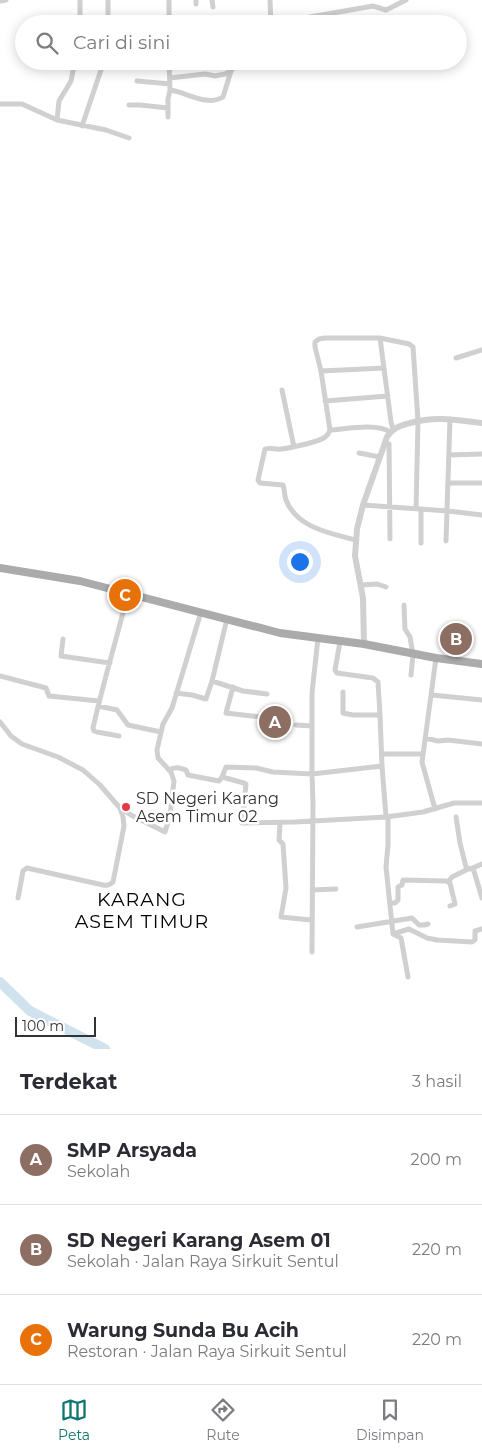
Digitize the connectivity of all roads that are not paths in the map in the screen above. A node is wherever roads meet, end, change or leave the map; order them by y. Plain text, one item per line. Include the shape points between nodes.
1 (6, 0) edge
2 (80, 0) edge
3 (108, 0) edge
4 (169, 0) edge
5 (212, 0) edge
6 (270, 0) edge
7 (406, 0) edge
8 (0, 1) edge
9 (213, 7) dead end
10 (80, 15) edge
11 (108, 15) edge
12 (169, 15) edge
13 (271, 15) edge
14 (322, 15) edge
15 (73, 70) edge
16 (102, 70) edge
17 (169, 70) edge
18 (231, 71) joint
19 (137, 81) dead end
20 (170, 81) junction
21 (170, 90) junction
22 (0, 104) edge
23 (129, 105) dead end
24 (168, 108) junction
25 (168, 117) dead end
26 (57, 120) junction
27 (82, 126) junction
28 (129, 138) dead end
29 (380, 338) junction
30 (482, 350) edge
31 (456, 358) dead end
32 (384, 368) junction
33 (321, 371) junction
34 (282, 390) dead end
35 (388, 396) junction
36 (325, 401) junction
37 (450, 419) junction
38 (418, 421) junction
39 (482, 423) edge
40 (330, 430) junction
41 (392, 430) junction
42 (389, 444) dead end
43 (294, 447) junction
44 (358, 453) dead end
45 (482, 454) edge
46 (449, 455) junction
47 (380, 457) junction
48 (448, 483) junction
49 (482, 483) edge
50 (363, 505) junction
51 (390, 507) junction
52 (419, 509) junction
53 (448, 511) junction
54 (482, 515) edge
55 (390, 539) dead end
56 (356, 540) junction
57 (446, 541) dead end
58 (421, 543) dead end
59 (0, 568) edge
60 (361, 586) junction
61 (386, 587) dead end
62 (128, 593) junction
63 (404, 605) dead end
64 (201, 612) junction
65 (227, 619) junction
66 (318, 638) junction
67 (63, 640) dead end
68 (340, 642) junction
69 (364, 644) junction
70 (413, 654) junction
71 (436, 658) junction
72 (110, 663) junction
73 (482, 664) edge
74 (411, 675) dead end
75 (0, 676) edge
76 (212, 681) junction
77 (233, 687) junction
78 (343, 692) dead end
79 (176, 693) junction
80 (267, 694) dead end
81 (432, 696) junction
82 (482, 700) edge
83 (98, 703) junction
84 (380, 715) junction
85 (269, 718) dead end
86 (0, 722) edge
87 (296, 725) dead end
88 (312, 726) junction
89 (161, 732) junction
90 (119, 736) dead end
91 (426, 738) junction
92 (482, 744) edge
93 (382, 754) junction
94 (422, 754) junction
95 (382, 766) junction
96 (170, 770) junction
97 (312, 774) junction
98 (222, 777) junction
99 (482, 802) edge
100 (120, 808) junction
101 (435, 809) junction
102 (387, 817) junction
103 (456, 818) dead end
104 (313, 821) junction
105 (280, 823) junction
106 (482, 864) edge
107 (471, 868) junction
108 (449, 881) junction
109 (336, 889) dead end
110 (312, 890) junction
111 (18, 898) dead end
112 (482, 898) edge
113 (390, 903) junction
114 (450, 906) dead end
115 (311, 920) junction
116 (391, 922) junction
117 (428, 924) dead end
118 (357, 927) dead end
119 (482, 929) edge
120 (393, 934) junction
121 (312, 952) dead end
122 (408, 977) dead end

1 - 8 street
2 - 10 street
3 - 11 street
4 - 12 street
5 - 9 street
6 - 13 street
7 - 14 street via 386,10 373,6
15 - 26 street via 59,101
16 - 27 street
17 - 20 street
18 - 20 street
18 - 21 street via 220,99 200,99
19 - 20 street
20 - 21 street
21 - 24 street
22 - 26 street via 22,104
23 - 24 street
24 - 25 street
26 - 27 street
27 - 28 street
29 - 32 street
29 - 33 street via 319,339 315,346
29 - 38 street via 413,347
30 - 31 street
32 - 33 street
32 - 35 street
33 - 36 street
34 - 43 street
35 - 36 street
35 - 41 street
36 - 40 street
37 - 38 street
37 - 39 street
37 - 46 street
38 - 41 street
38 - 52 street
40 - 41 street
40 - 43 street via 323,438
41 - 47 street
42 - 51 street
43 - 56 street via 264,450 259,482 283,485 291,510 305,523
44 - 47 street
45 - 46 street
46 - 48 street
47 - 50 street
48 - 49 street
48 - 53 street
50 - 51 street
50 - 56 street
51 - 52 street
51 - 55 street
52 - 53 street
52 - 58 street
53 - 54 street
53 - 57 street
56 - 60 street via 355,556
59 - 62 main road via 63,577
60 - 61 street via 377,584
60 - 69 street
62 - 64 main road
62 - 72 street
63 - 70 street
64 - 65 main road
64 - 79 street
65 - 66 main road via 280,633
65 - 76 street
66 - 68 main road
66 - 88 street
67 - 72 street via 61,656
68 - 69 main road
68 - 84 street via 335,670 337,673 376,679
69 - 70 main road
70 - 71 main road
70 - 74 street
71 - 73 main road
71 - 81 street
72 - 83 street
75 - 83 street via 46,688 49,696
76 - 77 street
76 - 79 street via 206,699
77 - 80 street
77 - 85 street via 226,713
78 - 84 street via 343,713
79 - 89 street
81 - 82 street
81 - 91 street
83 - 89 street via 117,710 128,725
83 - 90 street via 94,731
84 - 93 street
86 - 100 street via 22,744 83,770
87 - 88 street
88 - 97 street
89 - 96 street via 157,755
91 - 92 street
91 - 94 street
93 - 94 street
93 - 95 street
94 - 101 street
95 - 97 street
95 - 102 street
96 - 98 street via 180,768 188,775 211,781 219,781
96 - 100 street via 174,784 165,832
97 - 98 street via 226,766
97 - 104 street
98 - 105 street via 246,784 242,823
99 - 101 street via 454,803
100 - 111 street via 124,826 111,883 106,886 26,868
101 - 102 street
102 - 104 street
102 - 113 street via 386,867
103 - 107 street via 466,867
104 - 105 street
104 - 110 street
105 - 115 street via 279,840 283,844 286,888 281,917
106 - 107 street
107 - 108 street
107 - 112 street
108 - 113 street via 403,880 397,888 398,900
108 - 114 street via 455,904
109 - 110 street
110 - 115 street
113 - 116 street
115 - 121 street
116 - 117 street via 412,918 419,925
116 - 118 street
116 - 120 street
119 - 120 street via 475,931 472,942 437,940 409,929
120 - 122 street via 401,938

